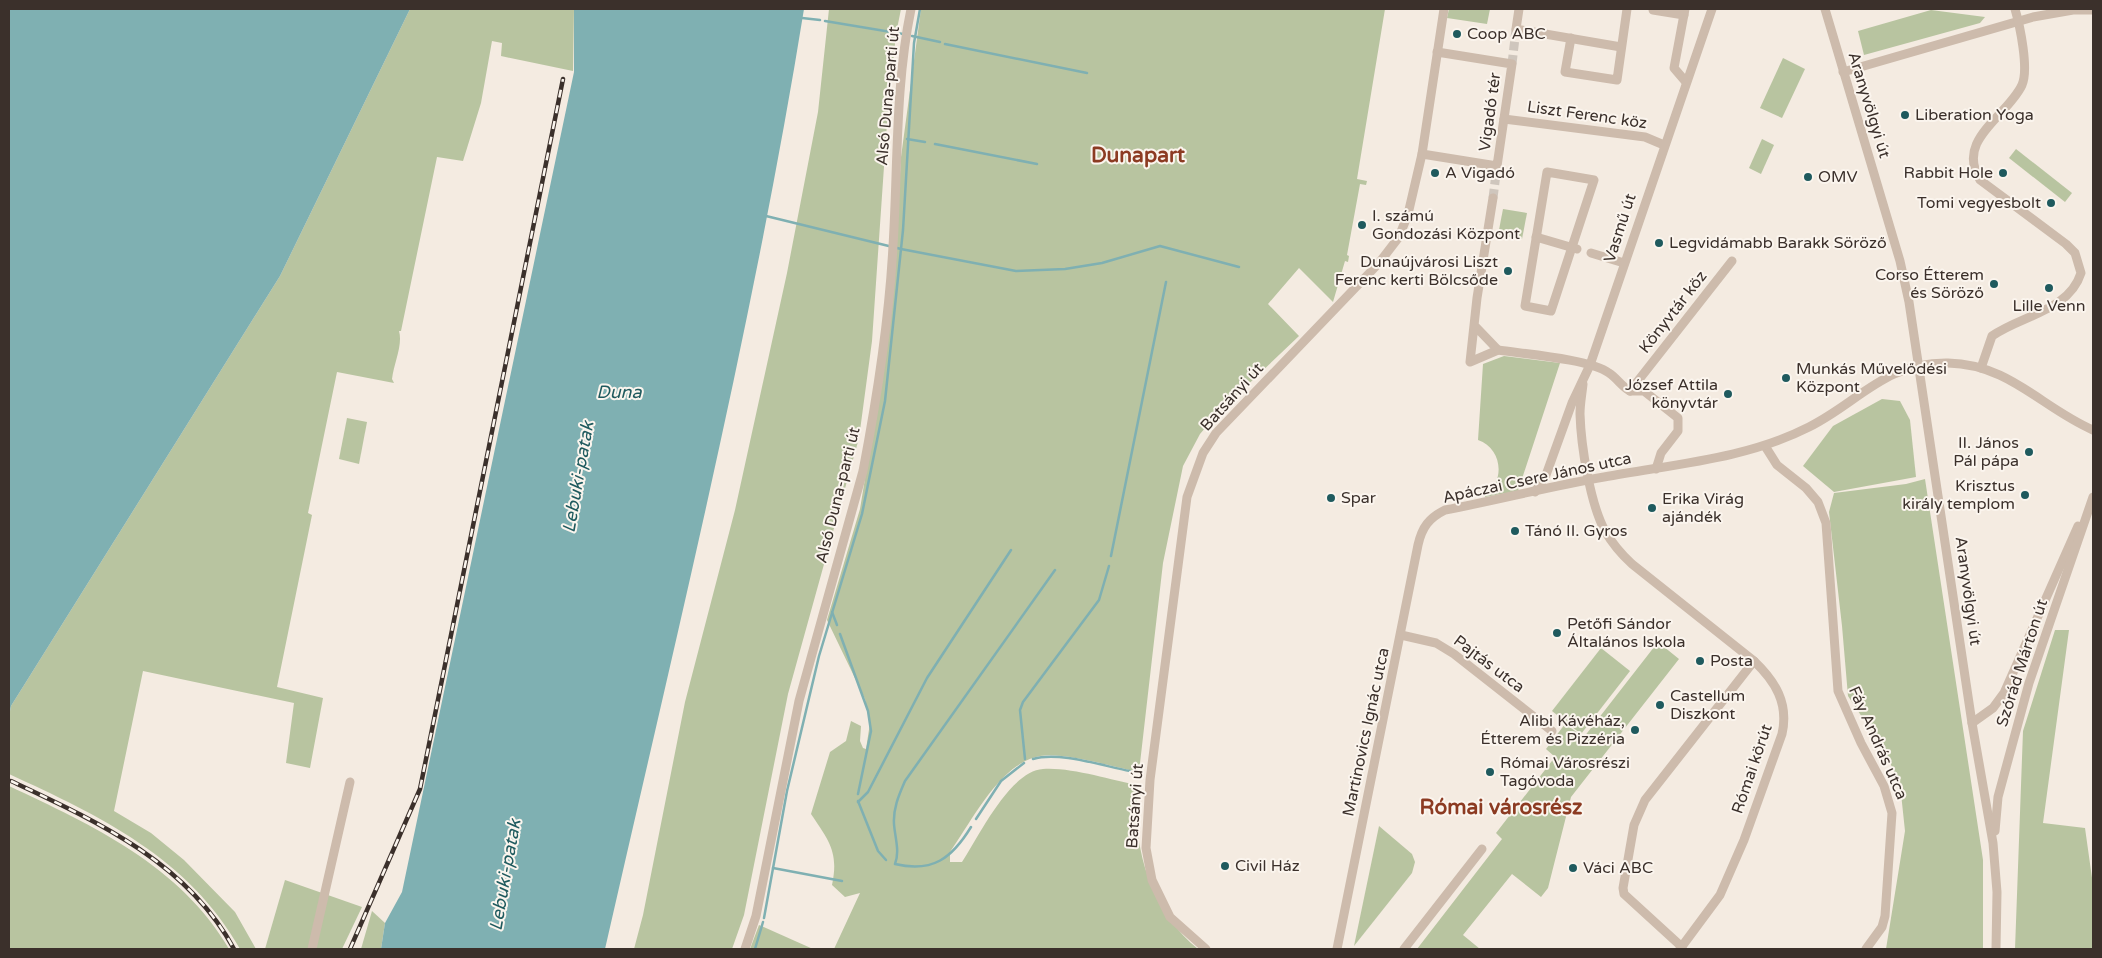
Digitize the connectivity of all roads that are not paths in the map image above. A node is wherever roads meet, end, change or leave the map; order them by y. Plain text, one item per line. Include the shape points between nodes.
1 (911, 9) edge
2 (1444, 9) edge
3 (1519, 9) edge
4 (1627, 9) edge
5 (1712, 9) edge
6 (1825, 9) edge
7 (2015, 9) edge
8 (1653, 10) edge
9 (2093, 10) edge
10 (1684, 12) edge
11 (2018, 21) junction
12 (1570, 38) junction
13 (1621, 47) junction
14 (1436, 52) junction
15 (1843, 72) junction
16 (1686, 82) junction
17 (1504, 119) junction
18 (1664, 145) junction
19 (1422, 154) junction
20 (1493, 198) tunnel mouth
21 (1536, 237) junction
22 (1574, 248) junction
23 (1591, 252) dead end
24 (1732, 260) dead end
25 (1624, 263) junction
26 (1474, 325) junction
27 (1498, 350) junction
28 (1590, 365) junction
29 (1918, 366) junction
30 (1981, 368) junction
31 (1584, 384) junction
32 (1630, 391) junction
33 (2093, 430) edge
34 (1765, 446) junction
35 (1656, 469) junction
36 (1590, 480) junction
37 (1534, 492) junction
38 (2093, 492) edge
39 (2093, 497) edge
40 (1427, 522) joint
41 (1401, 635) junction
42 (1754, 661) junction
43 (1972, 723) junction
44 (1552, 731) dead end
45 (350, 782) dead end
46 (1993, 843) junction
47 (1482, 849) dead end
48 (1681, 948) edge
49 (312, 949) edge
50 (745, 949) edge
51 (1206, 949) edge
52 (1337, 949) edge
53 (1404, 949) edge
54 (1866, 949) edge
55 (1996, 949) edge

1 - 50 street, Alsó Duna-parti út via 902,81 893,248 884,334 863,471 802,692 756,916
2 - 14 street, Batsányi út
3 - 12 street via 1516,29
4 - 13 street
5 - 16 street, Vasmű út
6 - 15 street, Aranyvölgyi út
7 - 11 street
8 - 10 street
9 - 11 street via 2050,13
10 - 16 street via 1674,68
11 - 15 street
11 - 30 street via 2025,69 2022,85 1975,146 1975,171 1980,180 2075,253 2080,265 2080,279 2063,300 1992,336
12 - 13 street
12 - 13 street via 1565,72 1617,80
14 - 17 street, Vigadó tér via 1512,64
14 - 19 street, Batsányi út
15 - 29 street, Aranyvölgyi út via 1900,262
16 - 18 street, Vasmű út
17 - 18 street, Liszt Ferenc köz via 1645,137
17 - 19 street, Vigadó tér via 1497,166
18 - 25 street, Vasmű út
19 - 51 street, Batsányi út via 1408,214 1398,237 1379,263 1216,434 1203,452 1187,497 1150,780 1146,848 1152,880 1163,905 1180,927
20 - 26 street
21 - 22 street
21 - 22 street via 1525,306 1551,311
21 - 22 street via 1547,172 1594,180
23 - 25 street
24 - 32 street, Könyvtár köz
25 - 28 street, Vasmű út
26 - 27 street
26 - 27 street via 1470,362
27 - 28 street
28 - 31 street, Vasmű út
28 - 32 street via 1609,373
29 - 30 street, Apáczai Csere János utca via 1948,363
29 - 34 street, Apáczai Csere János utca via 1875,382 1810,427
29 - 43 street, Aranyvölgyi út
30 - 33 street, Apáczai Csere János utca via 2013,380 2068,419
31 - 36 street, Vasmű út via 1580,412
31 - 37 street, Vasmű út via 1572,404 1546,475
32 - 35 street, Apáczai Csere János utca via 1644,391 1678,418 1678,431 1661,453
34 - 35 street, Apáczai Csere János utca
34 - 54 street, Fáy András utca via 1777,465 1818,502 1826,523 1838,691 1884,786 1892,814 1885,916 1882,927
35 - 36 street, Apáczai Csere János utca
36 - 37 street, Apáczai Csere János utca
36 - 42 street, Római körút via 1600,520 1620,553
37 - 40 street, Apáczai Csere János utca via 1445,510
38 - 43 street, Szórád Márton út via 2004,693 1993,708
39 - 46 street, Szórád Márton út via 2027,693 1998,797
40 - 41 street, Martinovics Ignác utca via 1418,544
41 - 44 street, Pajtás utca via 1436,643 1454,654
41 - 52 street, Martinovics Ignác utca
42 - 48 street, Római körút via 1772,680 1782,700 1782,734 1744,840 1720,895
42 - 48 street via 1645,800 1634,825 1624,894
43 - 46 street, Aranyvölgyi út
45 - 49 street
46 - 55 street, Aranyvölgyi út via 1997,892
47 - 53 street

